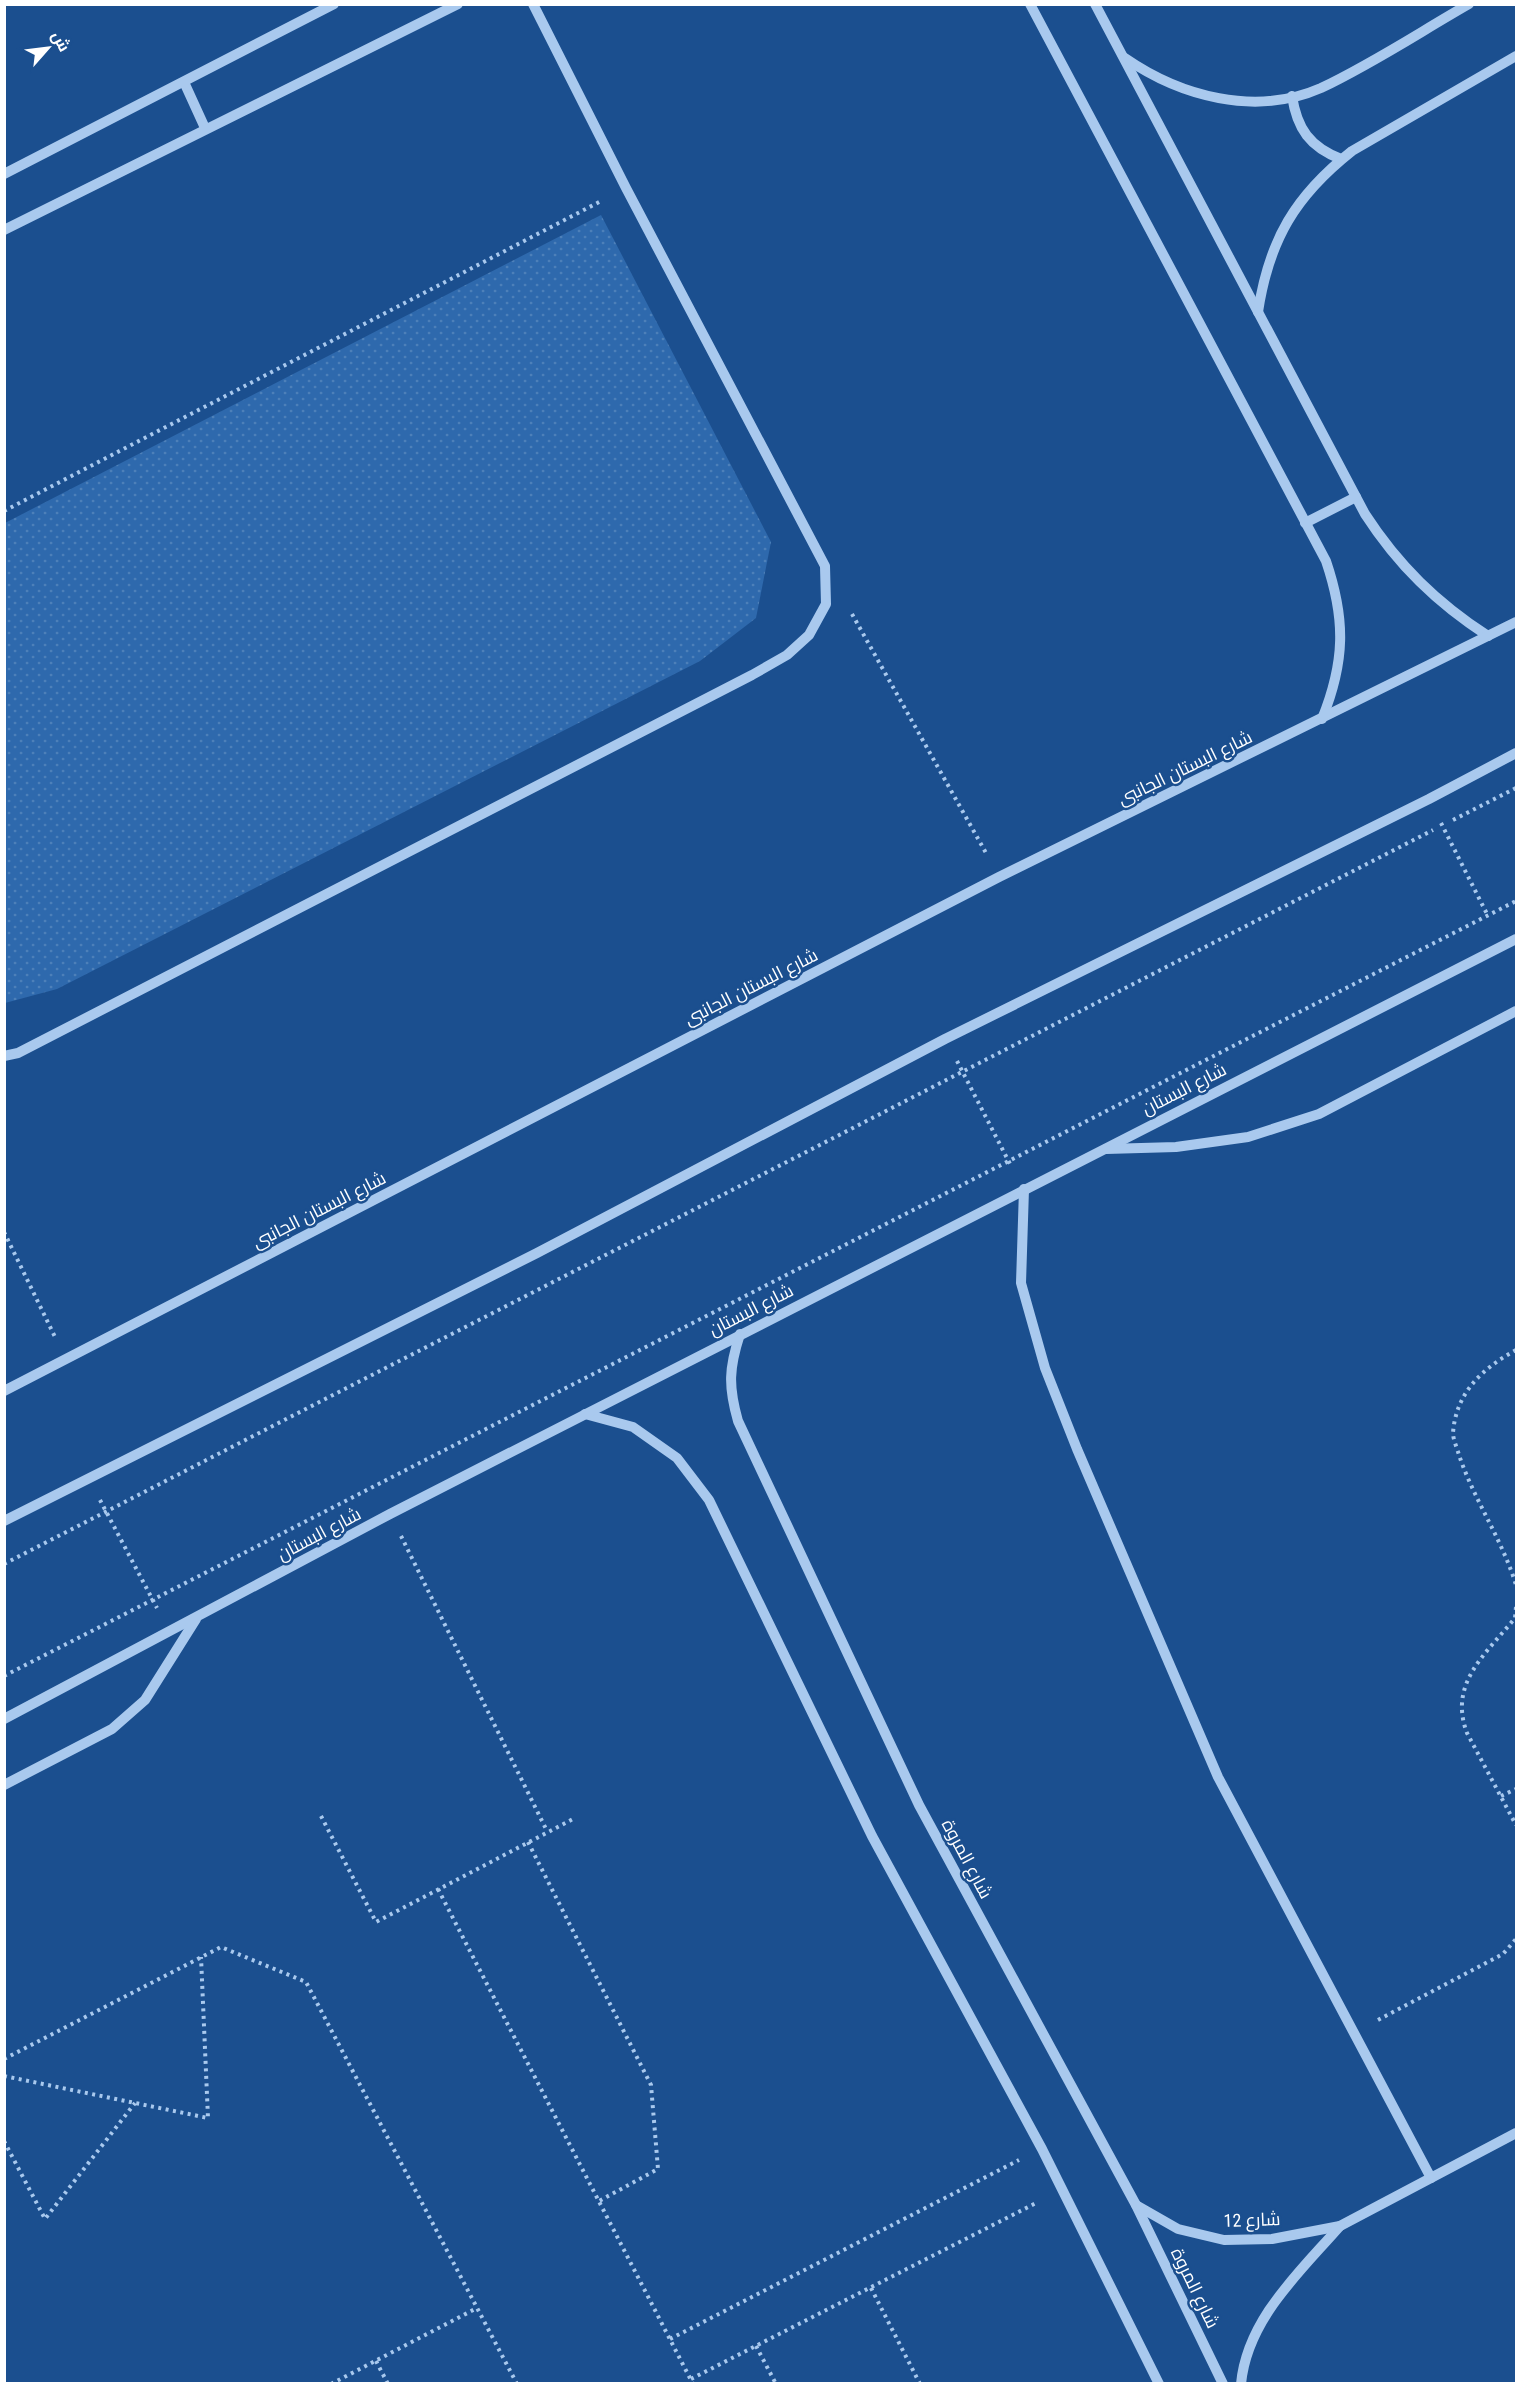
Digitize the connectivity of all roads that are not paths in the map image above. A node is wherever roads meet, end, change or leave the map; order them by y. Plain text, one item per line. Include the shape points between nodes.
1 (458, 4) edge
2 (533, 4) edge
3 (1030, 4) edge
4 (1095, 4) edge
5 (1469, 4) edge
6 (329, 6) edge
7 (1123, 56) junction
8 (1516, 56) edge
9 (184, 82) junction
10 (1293, 96) junction
11 (205, 128) junction
12 (1341, 159) junction
13 (4, 174) edge
14 (4, 230) edge
15 (1258, 312) junction
16 (1356, 497) junction
17 (1305, 523) junction
18 (1516, 622) edge
19 (1488, 636) junction
20 (1322, 719) junction
21 (1516, 753) edge
22 (1516, 939) edge
23 (1516, 1011) edge
24 (4, 1056) edge
25 (1103, 1149) junction
26 (1024, 1189) junction
27 (740, 1334) junction
28 (4, 1391) edge
29 (585, 1414) junction
30 (4, 1521) edge
31 (198, 1617) junction
32 (4, 1719) edge
33 (4, 1785) edge
34 (1516, 2133) edge
35 (1431, 2178) junction
36 (1136, 2205) junction
37 (1340, 2226) junction
38 (1159, 2384) edge
39 (1223, 2384) edge
40 (1241, 2384) edge

1 - 11 street
2 - 24 street via 825,566 826,604 809,635 787,655 752,675 29,1048
3 - 17 street
4 - 7 street
5 - 10 street via 1319,88
6 - 9 street
7 - 10 street via 1177,88 1206,97 1238,101
7 - 15 street
8 - 12 street
9 - 11 street
9 - 13 street
10 - 12 street via 1301,129 1311,143
11 - 14 street
12 - 15 street via 1307,191 1289,215 1270,256
15 - 16 street
16 - 17 street
16 - 19 street via 1403,567 1456,615
17 - 20 street via 1326,561 1341,614 1339,668
18 - 19 street, شارع البستان الجانبى
19 - 20 street, شارع البستان الجانبى
20 - 28 street, شارع البستان الجانبى via 999,877
21 - 30 street via 945,1039 537,1253
22 - 25 street, شارع البستان
23 - 25 street via 1319,1114 1248,1137 1176,1148
25 - 26 street, شارع البستان
26 - 27 street, شارع البستان
26 - 35 street via 1021,1283 1045,1368 1077,1449 1218,1777
27 - 29 street, شارع البستان
27 - 36 street, شارع المروة via 731,1362 730,1392 738,1421 919,1805
29 - 31 street, شارع البستان
29 - 38 street via 633,1427 677,1458 709,1500 872,1836 1042,2148
31 - 32 street, شارع البستان
31 - 33 street via 145,1700 112,1729
34 - 35 street, شارع 12
35 - 37 street, شارع 12
36 - 37 street, شارع 12 via 1178,2229 1224,2240 1272,2239
36 - 39 street, شارع المروة
37 - 40 street, شارع 12 via 1274,2302 1254,2336

